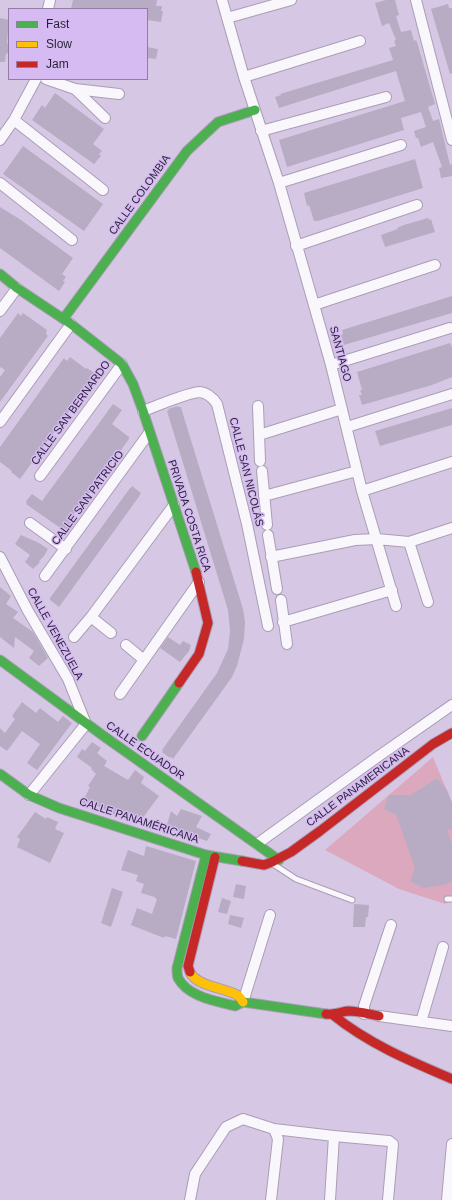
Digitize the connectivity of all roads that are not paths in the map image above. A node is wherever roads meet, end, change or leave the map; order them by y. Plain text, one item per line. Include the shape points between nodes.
1 (222, 0) edge
2 (291, 0) edge
3 (419, 1) edge
4 (227, 18) junction
5 (360, 41) dead end
6 (244, 76) junction
7 (35, 80) edge
8 (49, 80) edge
9 (75, 89) junction
10 (119, 94) dead end
11 (386, 98) dead end
12 (255, 110) junction
13 (104, 118) dead end
14 (14, 120) junction
15 (262, 131) junction
16 (0, 140) edge
17 (452, 140) edge
18 (401, 145) dead end
19 (0, 183) edge
20 (278, 183) junction
21 (103, 190) dead end
22 (416, 205) dead end
23 (72, 240) dead end
24 (296, 246) junction
25 (435, 265) dead end
26 (0, 274) edge
27 (16, 288) junction
28 (314, 305) junction
29 (0, 311) edge
30 (68, 321) junction
31 (450, 328) dead end
32 (122, 364) junction
33 (331, 365) junction
34 (452, 394) edge
35 (258, 406) dead end
36 (342, 409) junction
37 (143, 411) junction
38 (0, 422) edge
39 (347, 427) junction
40 (149, 433) junction
41 (259, 435) junction
42 (452, 462) edge
43 (357, 472) junction
44 (40, 476) dead end
45 (362, 491) junction
46 (264, 496) junction
47 (174, 505) junction
48 (30, 523) dead end
49 (452, 528) edge
50 (377, 539) junction
51 (409, 542) junction
52 (66, 549) junction
53 (0, 557) edge
54 (271, 557) junction
55 (46, 576) dead end
56 (199, 582) junction
57 (277, 589) dead end
58 (392, 590) junction
59 (281, 600) dead end
60 (428, 602) dead end
61 (396, 606) dead end
62 (91, 617) junction
63 (283, 622) junction
64 (268, 626) dead end
65 (112, 633) dead end
66 (74, 637) dead end
67 (287, 644) dead end
68 (126, 645) dead end
69 (0, 660) edge
70 (144, 660) junction
71 (120, 694) dead end
72 (452, 705) edge
73 (86, 724) junction
74 (452, 733) edge
75 (142, 736) dead end
76 (0, 774) edge
77 (29, 795) junction
78 (257, 844) junction
79 (206, 855) junction
80 (216, 857) junction
81 (275, 862) junction
82 (352, 900) dead end
83 (270, 915) dead end
84 (391, 925) dead end
85 (444, 947) dead end
86 (188, 966) junction
87 (177, 968) junction
88 (243, 1002) junction
89 (334, 1014) junction
90 (364, 1014) junction
91 (379, 1016) joint
92 (421, 1022) junction
93 (452, 1026) edge
94 (452, 1079) edge
95 (274, 1129) junction
96 (334, 1136) junction
97 (452, 1144) edge
98 (190, 1200) edge
99 (271, 1200) edge
100 (330, 1200) edge
101 (388, 1200) edge
102 (447, 1200) edge

1 - 4 street, SANTIAGO
2 - 4 street
3 - 17 street
4 - 6 street, SANTIAGO
5 - 6 street
6 - 12 street, SANTIAGO
7 - 14 street
8 - 9 street
9 - 10 street
9 - 13 street
11 - 15 street
12 - 15 street, SANTIAGO
12 - 30 street, CALLE COLOMBIA via 218,122 187,151
14 - 16 street
14 - 21 street
15 - 20 street, SANTIAGO
18 - 20 street
19 - 23 street
20 - 24 street, SANTIAGO
22 - 24 street
24 - 28 street, SANTIAGO
25 - 28 street
26 - 27 street, PRIVADA COSTA RICA
27 - 29 street
27 - 30 street, PRIVADA COSTA RICA
28 - 33 street, SANTIAGO
30 - 32 street, PRIVADA COSTA RICA
30 - 38 street
31 - 33 street
32 - 37 street, PRIVADA COSTA RICA
32 - 44 street, CALLE SAN BERNARDO
33 - 36 street, SANTIAGO
34 - 39 street
35 - 41 street
36 - 39 street, SANTIAGO
36 - 41 street
37 - 40 street, PRIVADA COSTA RICA
37 - 64 street, CALLE SAN NICOLÁS via 200,392 209,395 217,404 248,524
39 - 43 street, SANTIAGO
40 - 47 street, PRIVADA COSTA RICA
40 - 52 street, CALLE SAN PATRICIO
41 - 46 street
42 - 45 street
43 - 45 street, SANTIAGO
43 - 46 street
45 - 50 street, SANTIAGO
46 - 54 street
47 - 56 street, PRIVADA COSTA RICA
47 - 62 street
48 - 52 street
49 - 51 street
50 - 51 street
50 - 54 street via 355,540
50 - 58 street, SANTIAGO
51 - 60 street
52 - 55 street, CALLE SAN PATRICIO
53 - 73 street, CALLE VENEZUELA via 68,679
54 - 57 street
56 - 70 street
56 - 75 street, PRIVADA COSTA RICA via 208,623 199,654
58 - 61 street, SANTIAGO
58 - 63 street
59 - 63 street
62 - 65 street
62 - 66 street
63 - 67 street
68 - 70 street
69 - 73 street, CALLE ECUADOR
70 - 71 street
72 - 78 street
73 - 77 street
73 - 78 street, CALLE ECUADOR
74 - 81 street, CALLE PANAMERICANA via 433,744
76 - 77 street, CALLE PANAMÉRICANA
77 - 79 street, CALLE PANAMÉRICANA via 59,808
78 - 81 street, CALLE ECUADOR
79 - 80 street, CALLE PANAMÉRICANA
79 - 87 street
80 - 81 street, CALLE PANAMÉRICANA via 257,864
80 - 86 street
81 - 82 lane via 296,879
83 - 88 street
84 - 90 street via 364,1006
85 - 92 street
86 - 87 street
86 - 88 street via 192,976 238,995
87 - 88 street via 178,977 189,990 235,1006
88 - 89 street
89 - 90 street via 340,1011
89 - 94 street via 391,1052
90 - 91 street
91 - 92 street
92 - 93 street
95 - 96 street
95 - 98 street via 242,1119 226,1127 195,1174
95 - 99 street via 278,1139
96 - 100 street
96 - 101 street via 389,1141 393,1144
97 - 102 street

